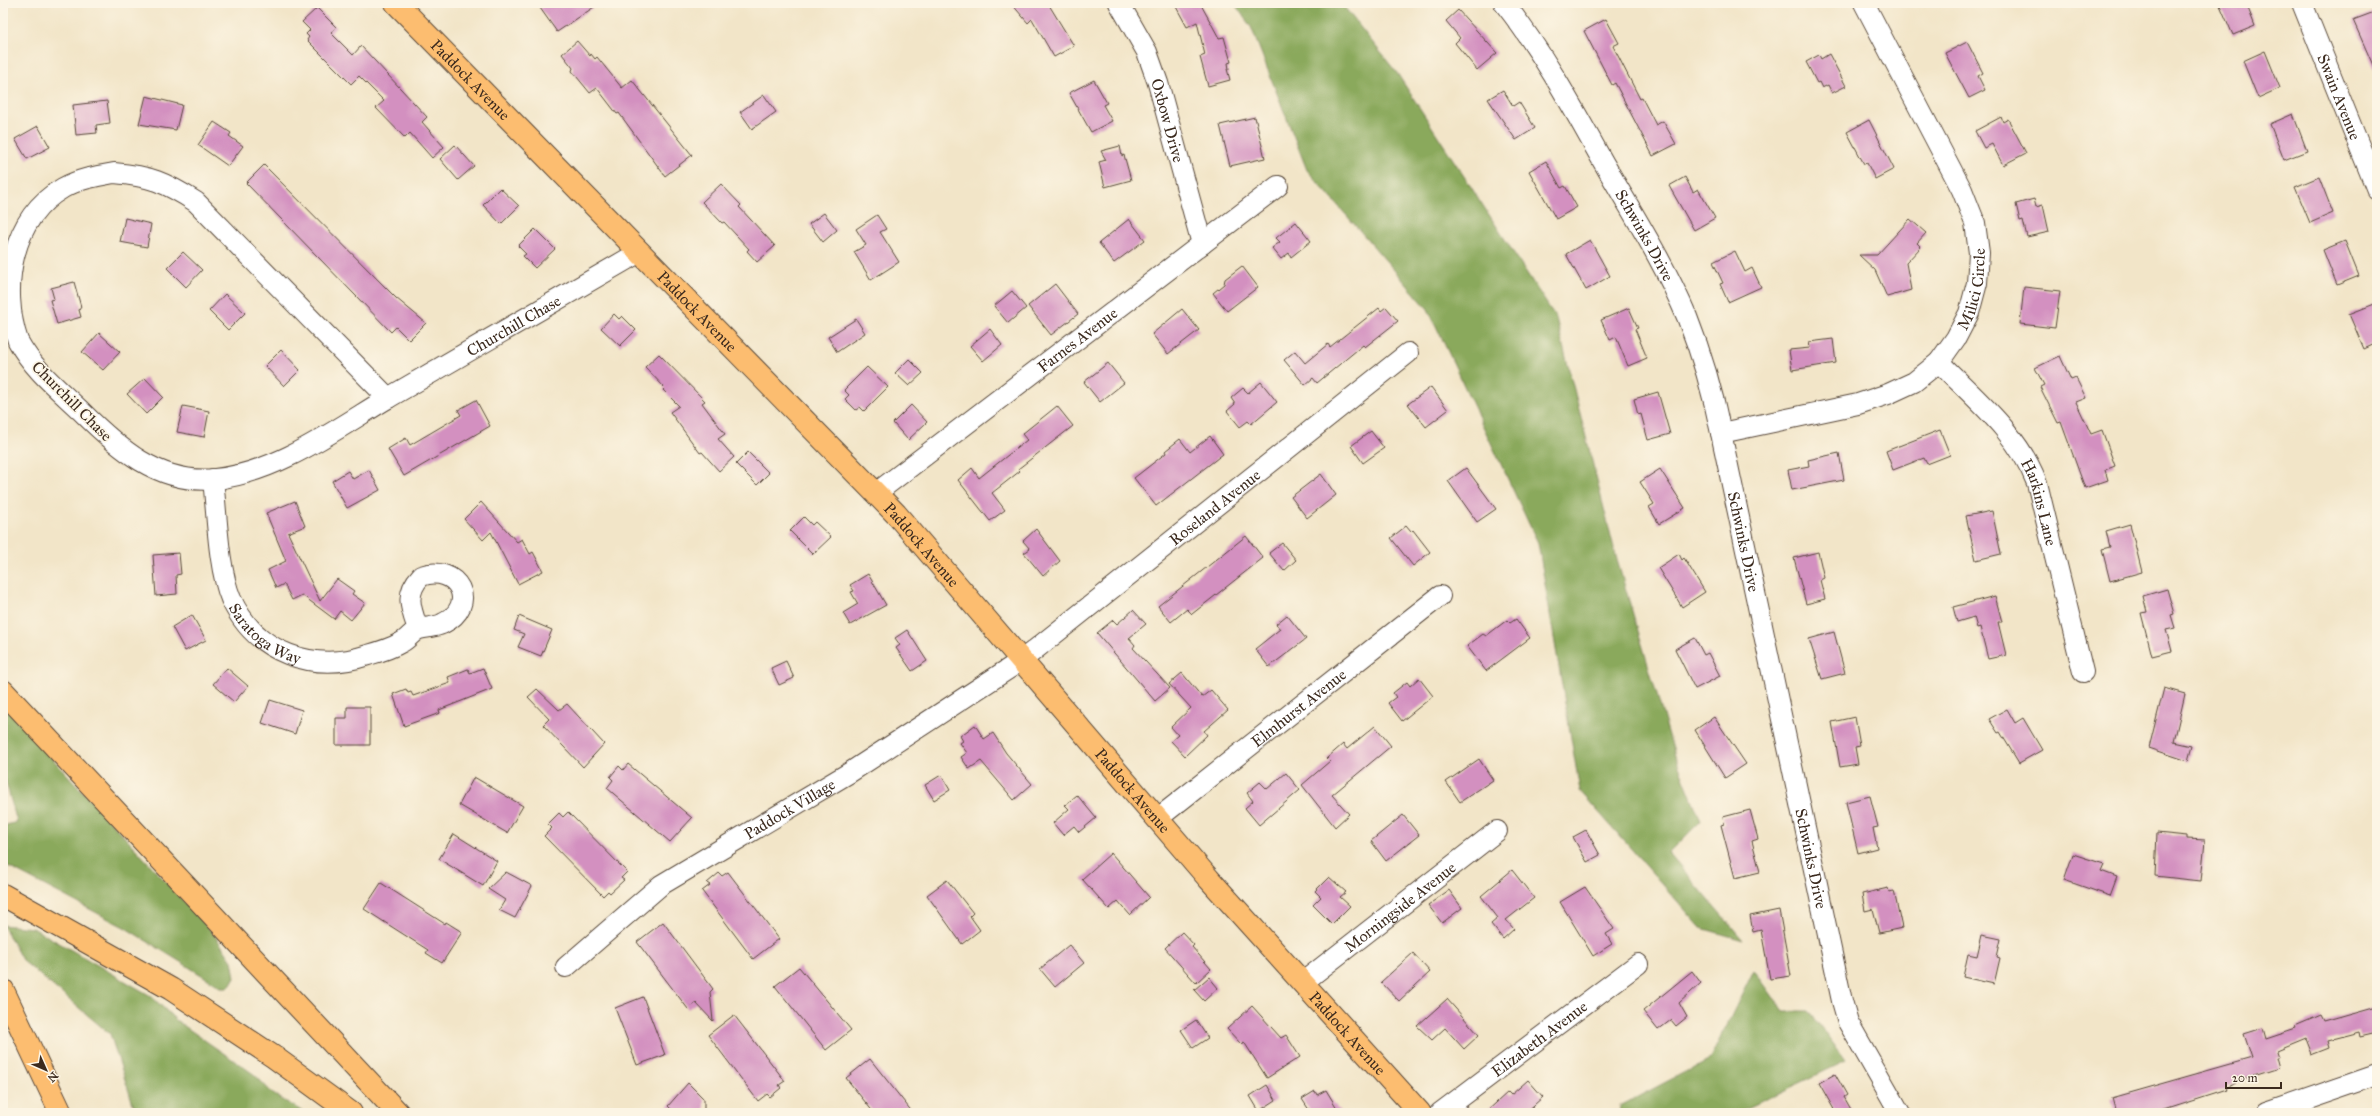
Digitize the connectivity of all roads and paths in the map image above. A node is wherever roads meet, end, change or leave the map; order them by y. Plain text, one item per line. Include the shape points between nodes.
1 (396, 3) edge
2 (1119, 3) edge
3 (1504, 3) edge
4 (1864, 3) edge
5 (2302, 3) edge
6 (1278, 186) dead end
7 (2377, 190) edge
8 (1202, 244) junction
9 (638, 253) junction
10 (1408, 353) dead end
11 (1939, 362) junction
12 (388, 398) junction
13 (1722, 433) junction
14 (213, 479) junction
15 (876, 493) junction
16 (1440, 596) dead end
17 (418, 629) dead end
18 (1022, 660) junction
19 (2083, 672) dead end
20 (3, 691) edge
21 (1157, 819) junction
22 (1497, 831) dead end
23 (3, 895) edge
24 (1638, 964) dead end
25 (566, 967) dead end
26 (1302, 983) junction
27 (3, 990) edge
28 (2377, 1076) edge
29 (61, 1113) edge
30 (351, 1113) edge
31 (398, 1113) edge
32 (1420, 1113) edge
33 (1440, 1113) edge
34 (1900, 1113) edge
35 (2267, 1113) edge

1 - 9 main road, Paddock Avenue
2 - 8 street, Oxbow Drive via 1147,52 1158,83
3 - 13 street, Schwinks Drive via 1565,94 1668,278 1700,354
4 - 11 street, Milici Circle via 1962,190 1975,223 1979,254 1977,283 1969,313
5 - 7 street, Swain Avenue
6 - 8 street, Farnes Avenue
8 - 15 street, Farnes Avenue
9 - 12 street, Churchill Chase
9 - 15 main road, Paddock Avenue
10 - 18 street, Roseland Avenue
11 - 13 street, Milici Circle via 1914,382 1858,404
11 - 19 street, Harkins Lane via 2005,429 2030,465 2037,483
12 - 14 street, Churchill Chase via 272,464 243,475
12 - 14 street, Churchill Chase via 196,202 171,186 144,176 114,173 87,178 63,188 39,206 21,229 9,254 4,284 8,315 17,340 34,366 110,440 132,457 156,469 184,477
13 - 34 street, Schwinks Drive via 1842,1001 1848,1022
14 - 17 street, Saratoga Way via 224,573 231,599 244,621 261,638 282,653 308,661 337,663 368,656 402,642
15 - 18 main road, Paddock Avenue
16 - 21 street, Elmhurst Avenue
18 - 21 main road, Paddock Avenue
18 - 25 street, Paddock Village via 849,773 661,885
20 - 31 main road
21 - 26 main road, Paddock Avenue
22 - 26 street, Morningside Avenue
23 - 30 main road via 171,989 274,1057
24 - 33 street, Elizabeth Avenue
26 - 32 main road, Paddock Avenue
27 - 29 main road
28 - 35 street

